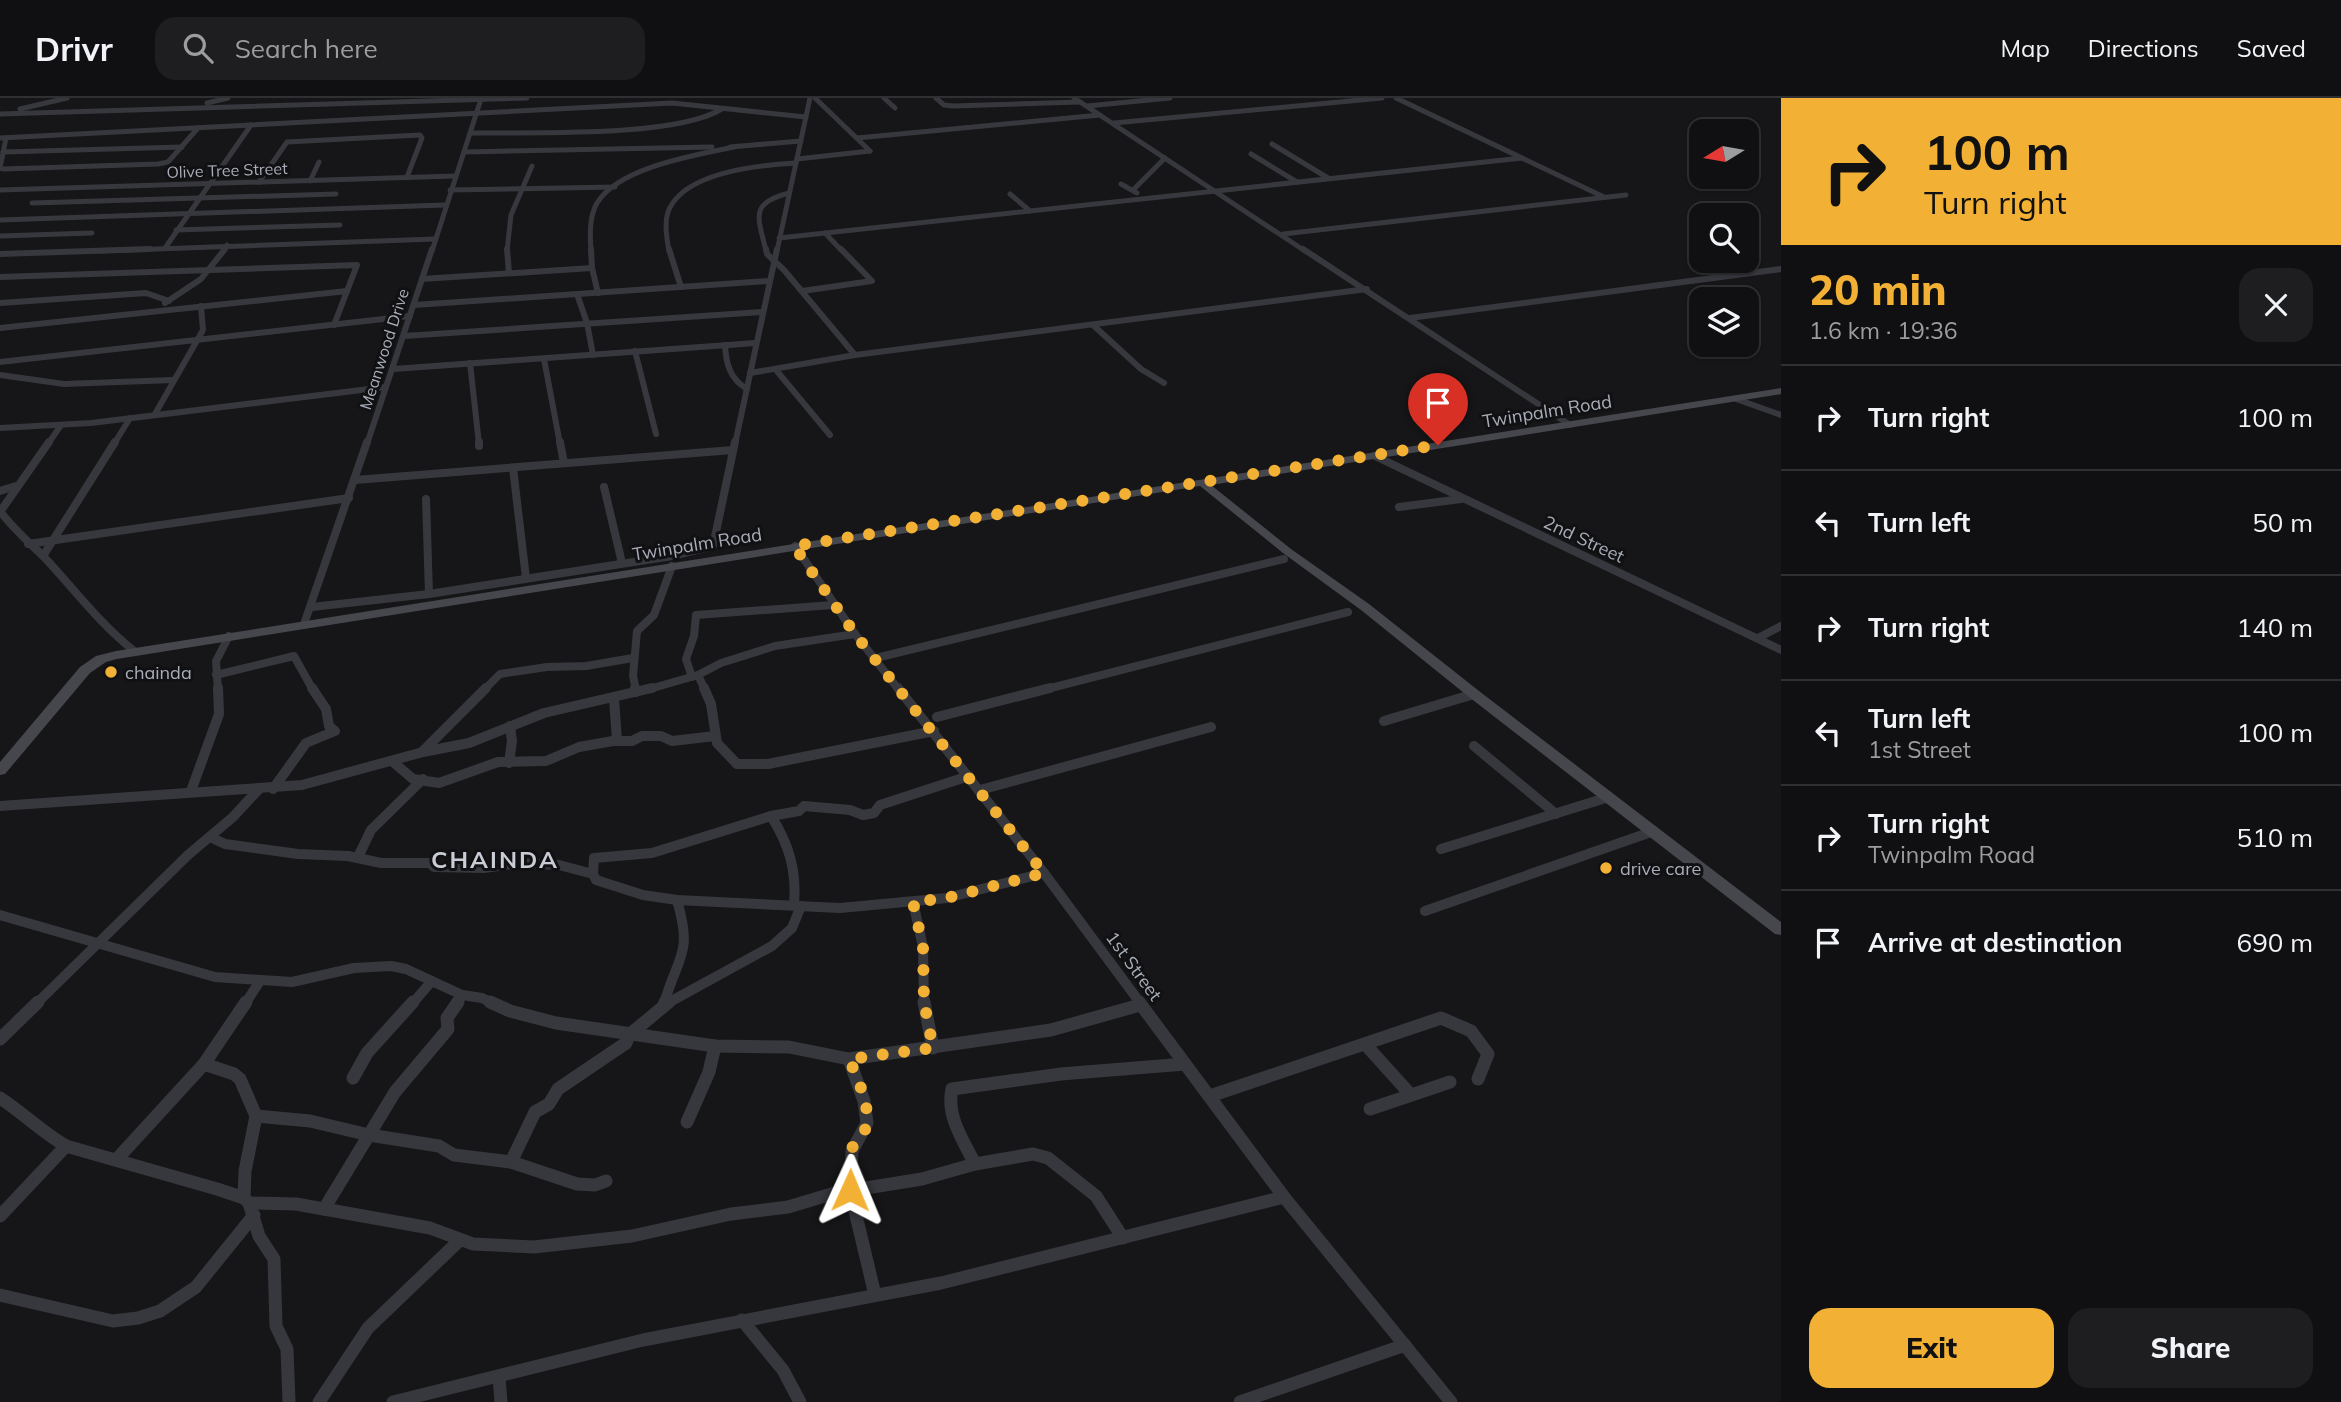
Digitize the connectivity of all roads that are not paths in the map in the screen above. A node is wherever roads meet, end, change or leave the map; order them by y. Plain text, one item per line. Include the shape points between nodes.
1 (68, 98) edge
2 (228, 98) edge
3 (527, 98) edge
4 (812, 98) edge
5 (884, 98) edge
6 (936, 98) edge
7 (1170, 98) edge
8 (1382, 98) edge
9 (1396, 98) edge
10 (481, 99) edge
11 (1080, 102) edge
12 (190, 108) junction
13 (895, 108) dead end
14 (722, 109) junction
15 (2, 113) edge
16 (476, 114) junction
17 (1101, 115) junction
18 (806, 117) junction
19 (1113, 123) junction
20 (251, 125) junction
21 (198, 128) junction
22 (470, 133) junction
23 (3, 138) edge
24 (857, 138) junction
25 (801, 141) junction
26 (1272, 144) dead end
27 (734, 146) junction
28 (182, 147) junction
29 (3, 152) junction
30 (464, 152) junction
31 (1251, 153) dead end
32 (1166, 158) junction
33 (1522, 158) junction
34 (796, 161) junction
35 (319, 162) dead end
36 (532, 166) dead end
37 (455, 176) junction
38 (407, 177) junction
39 (1329, 178) junction
40 (310, 181) junction
41 (259, 182) junction
42 (1298, 182) junction
43 (210, 183) junction
44 (1121, 184) dead end
45 (615, 187) junction
46 (523, 189) junction
47 (0, 190) edge
48 (450, 190) junction
49 (1133, 190) junction
50 (1216, 191) junction
51 (789, 193) junction
52 (336, 194) dead end
53 (1010, 194) dead end
54 (1626, 195) dead end
55 (1604, 197) junction
56 (200, 198) junction
57 (1142, 198) junction
58 (32, 203) dead end
59 (445, 205) junction
60 (1030, 211) junction
61 (189, 214) junction
62 (0, 219) edge
63 (340, 225) dead end
64 (176, 230) junction
65 (92, 233) dead end
66 (825, 233) junction
67 (1283, 234) junction
68 (0, 236) edge
69 (435, 239) junction
70 (779, 239) junction
71 (227, 245) junction
72 (165, 247) junction
73 (0, 254) edge
74 (775, 262) junction
75 (592, 268) junction
76 (213, 269) junction
77 (1781, 269) edge
78 (509, 273) junction
79 (0, 277) edge
80 (422, 279) junction
81 (769, 281) junction
82 (681, 287) junction
83 (1367, 289) junction
84 (347, 291) junction
85 (802, 291) junction
86 (598, 293) junction
87 (577, 294) junction
88 (169, 301) junction
89 (0, 303) edge
90 (414, 304) junction
91 (201, 306) junction
92 (150, 312) junction
93 (762, 312) junction
94 (410, 316) junction
95 (1410, 318) junction
96 (587, 323) junction
97 (334, 325) junction
98 (1093, 325) junction
99 (0, 328) edge
100 (404, 336) junction
101 (197, 340) junction
102 (756, 343) junction
103 (724, 345) junction
104 (635, 351) junction
105 (593, 355) junction
106 (855, 355) junction
107 (544, 359) junction
108 (0, 362) edge
109 (470, 363) junction
110 (393, 369) junction
111 (776, 370) junction
112 (750, 373) junction
113 (0, 375) edge
114 (173, 380) junction
115 (1164, 383) dead end
116 (386, 387) junction
117 (747, 389) junction
118 (1781, 391) edge
119 (1736, 399) junction
120 (155, 414) junction
121 (1781, 415) edge
122 (130, 418) junction
123 (61, 425) junction
124 (1570, 425) junction
125 (0, 428) edge
126 (656, 435) dead end
127 (830, 435) dead end
128 (479, 446) dead end
129 (733, 450) junction
130 (1375, 456) junction
131 (564, 463) junction
132 (513, 468) junction
133 (355, 480) junction
134 (1202, 483) junction
135 (16, 486) junction
136 (604, 487) dead end
137 (0, 491) edge
138 (349, 498) junction
139 (426, 499) dead end
140 (1461, 499) junction
141 (1399, 507) dead end
142 (0, 512) edge
143 (54, 541) junction
144 (28, 544) junction
145 (794, 546) junction
146 (43, 556) junction
147 (1284, 559) dead end
148 (622, 564) junction
149 (672, 566) junction
150 (526, 578) junction
151 (429, 594) junction
152 (833, 605) junction
153 (312, 607) junction
154 (1348, 612) dead end
155 (323, 621) junction
156 (304, 624) junction
157 (1781, 626) edge
158 (855, 634) junction
159 (229, 636) junction
160 (1758, 638) junction
161 (1781, 650) edge
162 (134, 651) junction
163 (880, 657) dead end
164 (633, 658) junction
165 (216, 675) junction
166 (695, 676) junction
167 (636, 692) junction
168 (1474, 695) junction
169 (614, 699) junction
170 (937, 717) dead end
171 (1384, 721) dead end
172 (510, 726) junction
173 (1212, 727) dead end
174 (934, 732) junction
175 (715, 736) junction
176 (617, 740) junction
177 (1474, 746) dead end
178 (423, 752) junction
179 (393, 762) junction
180 (509, 763) junction
181 (1, 767) edge
182 (969, 776) junction
183 (423, 779) junction
184 (258, 789) junction
185 (273, 789) junction
186 (980, 790) junction
187 (191, 792) junction
188 (1609, 797) junction
189 (0, 806) edge
190 (1556, 814) junction
191 (771, 816) junction
192 (1654, 831) junction
193 (210, 837) junction
194 (1441, 849) dead end
195 (358, 857) junction
196 (1044, 873) junction
197 (593, 874) junction
198 (677, 900) junction
199 (913, 902) junction
200 (797, 906) junction
201 (1424, 911) dead end
202 (0, 915) edge
203 (1781, 930) edge
204 (97, 944) junction
205 (260, 981) junction
206 (431, 982) junction
207 (462, 995) junction
208 (664, 1005) junction
209 (1140, 1005) junction
210 (635, 1034) junction
211 (2, 1036) edge
212 (1365, 1044) junction
213 (715, 1046) junction
214 (933, 1048) junction
215 (849, 1059) junction
216 (204, 1064) junction
217 (1185, 1064) junction
218 (353, 1078) dead end
219 (1478, 1079) dead end
220 (1450, 1082) dead end
221 (1410, 1094) junction
222 (1210, 1096) junction
223 (0, 1098) edge
224 (1370, 1109) dead end
225 (256, 1116) junction
226 (687, 1122) dead end
227 (369, 1135) junction
228 (66, 1146) junction
229 (117, 1159) junction
230 (511, 1162) junction
231 (975, 1164) junction
232 (606, 1181) dead end
233 (850, 1190) junction
234 (1284, 1197) junction
235 (249, 1205) junction
236 (324, 1209) junction
237 (0, 1216) edge
238 (1124, 1238) junction
239 (460, 1240) junction
240 (0, 1295) edge
241 (875, 1295) junction
242 (742, 1320) junction
243 (1405, 1345) junction
244 (499, 1377) junction
245 (289, 1402) edge
246 (319, 1402) edge
247 (393, 1402) edge
248 (501, 1402) edge
249 (800, 1402) edge
250 (1240, 1402) edge
251 (1451, 1402) edge

1 - 15 street
2 - 12 street
3 - 10 street
4 - 18 street
4 - 24 street
5 - 13 street
6 - 11 street via 953,106
7 - 11 street
8 - 19 street
9 - 33 street
10 - 12 street
10 - 16 street, Meanwood Drive
11 - 17 street
12 - 15 street
14 - 16 street via 672,103
14 - 18 street
14 - 22 street via 706,120 664,126
16 - 20 street
16 - 22 street, Meanwood Drive
17 - 19 street
17 - 24 street
18 - 25 street
19 - 32 street
20 - 21 street
20 - 43 street
21 - 23 street
21 - 28 street
22 - 30 street, Meanwood Drive
23 - 29 street
24 - 34 street via 870,151
25 - 27 street
25 - 34 street
26 - 39 street
27 - 30 street
27 - 45 street via 667,163
28 - 29 street
28 - 29 street via 164,163 35,168 1,168
30 - 37 street, Meanwood Drive
31 - 42 street
32 - 49 street
32 - 50 street
33 - 39 street
33 - 55 street
34 - 51 street
34 - 82 street via 718,176 695,186 671,205 667,216 670,251
35 - 40 street
36 - 46 street
37 - 38 street, Olive Tree Street
37 - 48 street, Meanwood Drive
38 - 40 street, Olive Tree Street
38 - 41 street via 420,135 287,142
39 - 42 street
40 - 41 street, Olive Tree Street
41 - 43 street, Olive Tree Street
42 - 50 street
43 - 47 street, Olive Tree Street
43 - 56 street
44 - 49 street
45 - 46 street
45 - 75 street via 600,199 593,215
46 - 48 street
46 - 78 street via 507,231
48 - 59 street, Meanwood Drive
49 - 57 street
50 - 57 street
50 - 67 street
51 - 70 street
51 - 74 street via 768,198 758,213 767,254
52 - 56 street
53 - 60 street
54 - 55 street
55 - 67 street
56 - 58 street
56 - 61 street
57 - 60 street
59 - 61 street
59 - 69 street, Meanwood Drive
60 - 66 street
61 - 62 street
61 - 64 street
63 - 64 street
64 - 72 street
65 - 68 street
66 - 70 street
66 - 85 street via 873,281
67 - 83 street
69 - 71 street
69 - 80 street, Meanwood Drive
70 - 74 street
71 - 72 street
71 - 76 street
72 - 73 street
74 - 81 street
74 - 85 street
75 - 78 street
75 - 86 street
76 - 79 street
76 - 84 street via 357,265
76 - 88 street
77 - 95 street
78 - 80 street
80 - 90 street, Meanwood Drive
81 - 82 street
81 - 93 street
82 - 86 street
83 - 95 street
83 - 98 street
84 - 91 street
84 - 97 street
85 - 106 street
86 - 87 street
87 - 90 street
87 - 96 street
88 - 89 street via 146,293
88 - 92 street
90 - 94 street, Meanwood Drive
91 - 92 street
91 - 101 street via 204,324
92 - 99 street
93 - 96 street
93 - 102 street
94 - 97 street
94 - 100 street, Meanwood Drive
95 - 124 street
96 - 100 street
96 - 105 street
97 - 101 street
98 - 106 street
98 - 115 street via 1141,369
100 - 110 street, Meanwood Drive
101 - 108 street
101 - 114 street
102 - 103 street
102 - 112 street
103 - 104 street
103 - 117 street via 733,378
104 - 105 street
104 - 126 street
105 - 107 street
106 - 111 street
107 - 109 street
107 - 131 street
109 - 110 street
109 - 128 street
110 - 116 street, Meanwood Drive
111 - 112 street
111 - 127 street
112 - 117 street
113 - 114 street via 49,383
114 - 120 street
116 - 120 street
116 - 133 street, Meanwood Drive
117 - 129 street
118 - 119 main road, Twinpalm Road
119 - 121 street
119 - 124 main road, Twinpalm Road
120 - 122 street
122 - 123 street
122 - 143 street
123 - 125 street
123 - 135 street
124 - 130 main road, Twinpalm Road
129 - 131 street
129 - 148 street via 713,546
130 - 134 main road, Twinpalm Road
130 - 140 street, 2nd Street
131 - 132 street
132 - 133 street
132 - 150 street
133 - 138 street, Meanwood Drive
134 - 145 main road, Twinpalm Road
134 - 168 main road
135 - 137 street
135 - 142 street
136 - 148 street
138 - 143 street
138 - 153 street, Meanwood Drive
139 - 151 street
140 - 141 street
140 - 160 street, 2nd Street
142 - 144 street
143 - 144 street
143 - 146 street
144 - 146 street
145 - 149 main road, Twinpalm Road
145 - 152 street, 1st Street
146 - 162 street
147 - 163 street
148 - 150 street
149 - 155 main road, Twinpalm Road
149 - 164 street via 654,615 637,631
150 - 151 street
151 - 153 street
152 - 158 street, 1st Street
152 - 166 street via 696,615 686,659
153 - 155 street
153 - 156 street, Meanwood Drive
154 - 170 street
155 - 156 main road, Twinpalm Road
156 - 159 main road, Twinpalm Road
157 - 160 street
158 - 166 street via 775,646
158 - 174 street, 1st Street
159 - 162 main road, Twinpalm Road
159 - 165 street via 216,661
160 - 161 street, 2nd Street
162 - 181 main road, Twinpalm Road via 102,659 85,670
164 - 167 street
164 - 178 street via 500,674
165 - 185 street via 294,656 326,709 329,726 335,731 306,743
165 - 187 street via 219,714
166 - 167 street
166 - 175 street via 711,704
167 - 169 street
168 - 171 street
168 - 188 main road
169 - 172 street via 558,709
169 - 176 street
172 - 178 street via 469,743
172 - 180 street
173 - 186 street
174 - 175 street via 768,764 737,764
174 - 182 street, 1st Street
175 - 176 street
176 - 180 street via 579,747 546,761
177 - 190 street
178 - 179 street
179 - 183 street via 413,779
179 - 185 street
180 - 183 street via 480,767 439,783 424,783
182 - 186 street, 1st Street
182 - 191 street via 880,805 874,813 815,806
183 - 195 street via 371,830
184 - 185 street
184 - 187 street
184 - 193 street
186 - 196 street, 1st Street
187 - 189 street
188 - 190 street
188 - 192 main road
190 - 194 street
191 - 197 street via 652,853 594,858
191 - 200 street via 791,851
192 - 201 street
192 - 203 main road
193 - 195 street via 225,844 298,854
193 - 204 street
195 - 197 street via 434,867 559,865
196 - 199 street
196 - 209 street, 1st Street
197 - 198 street via 596,880 643,895
198 - 200 street
198 - 208 street via 684,921 684,956
199 - 200 street
199 - 214 street via 923,947 924,1002
200 - 208 street via 796,922 786,935
202 - 204 street
204 - 205 street via 215,977
204 - 211 street
205 - 206 street via 304,981 381,966 406,969
205 - 216 street
206 - 207 street
206 - 218 street via 367,1053
207 - 210 street via 541,1020
207 - 227 street via 447,1018 448,1029 410,1070
208 - 210 street
209 - 214 street via 1051,1030
209 - 217 street, 1st Street
210 - 213 street
210 - 230 street via 558,1089 549,1104 535,1112
212 - 219 street via 1441,1018 1471,1031 1488,1054
212 - 221 street
212 - 222 street
213 - 215 street via 789,1047
213 - 226 street via 709,1073
214 - 215 street
215 - 233 street via 867,1123 852,1152
216 - 225 street via 240,1079
216 - 229 street
217 - 222 street, 1st Street
217 - 231 street via 952,1089 948,1097 952,1115
220 - 221 street
221 - 224 street
222 - 234 street, 1st Street
223 - 228 street
225 - 227 street via 310,1121
225 - 235 street via 245,1171
227 - 230 street via 439,1146 454,1155
227 - 236 street
228 - 229 street
228 - 237 street
229 - 235 street
230 - 232 street via 577,1184
231 - 233 street via 922,1179
231 - 238 street via 1033,1154 1048,1158 1096,1196
233 - 239 street via 607,1240 505,1247
233 - 241 street
234 - 238 street
234 - 243 street, 1st Street
235 - 236 street via 283,1203
235 - 240 street via 194,1289 180,1303 157,1314 113,1321
235 - 245 street via 259,1236 274,1259 276,1326 287,1349
236 - 239 street via 430,1228
238 - 241 street
239 - 246 street via 368,1328
241 - 242 street
242 - 244 street
242 - 249 street via 789,1374
243 - 250 street
243 - 251 street, 1st Street
244 - 247 street
244 - 248 street

